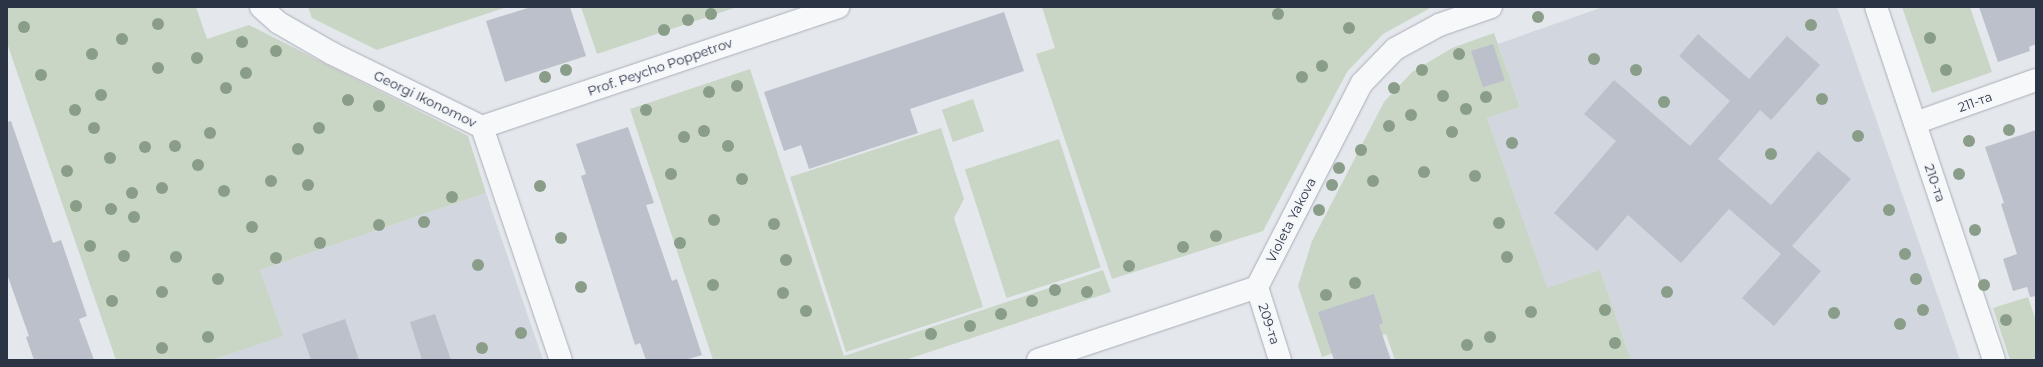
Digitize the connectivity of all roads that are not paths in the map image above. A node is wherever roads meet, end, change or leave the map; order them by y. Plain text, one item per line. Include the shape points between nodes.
1 (261, 7) edge
2 (838, 7) edge
3 (1491, 7) edge
4 (1876, 7) edge
5 (2036, 80) edge
6 (1915, 123) junction
7 (482, 127) junction
8 (1257, 287) junction
9 (561, 360) edge
10 (1038, 360) edge
11 (1280, 360) edge
12 (1994, 360) edge

1 - 7 street, Georgi Ikonomov via 279,23 333,54
2 - 7 street, Prof. Peycho Poppetrov
3 - 8 street, Violeta Yakova via 1439,25 1395,49 1362,83
4 - 6 street, 210-та
5 - 6 street, 211-та
6 - 12 street, 210-та
7 - 9 street, Georgi Ikonomov
8 - 10 street
8 - 11 street, 209-та

